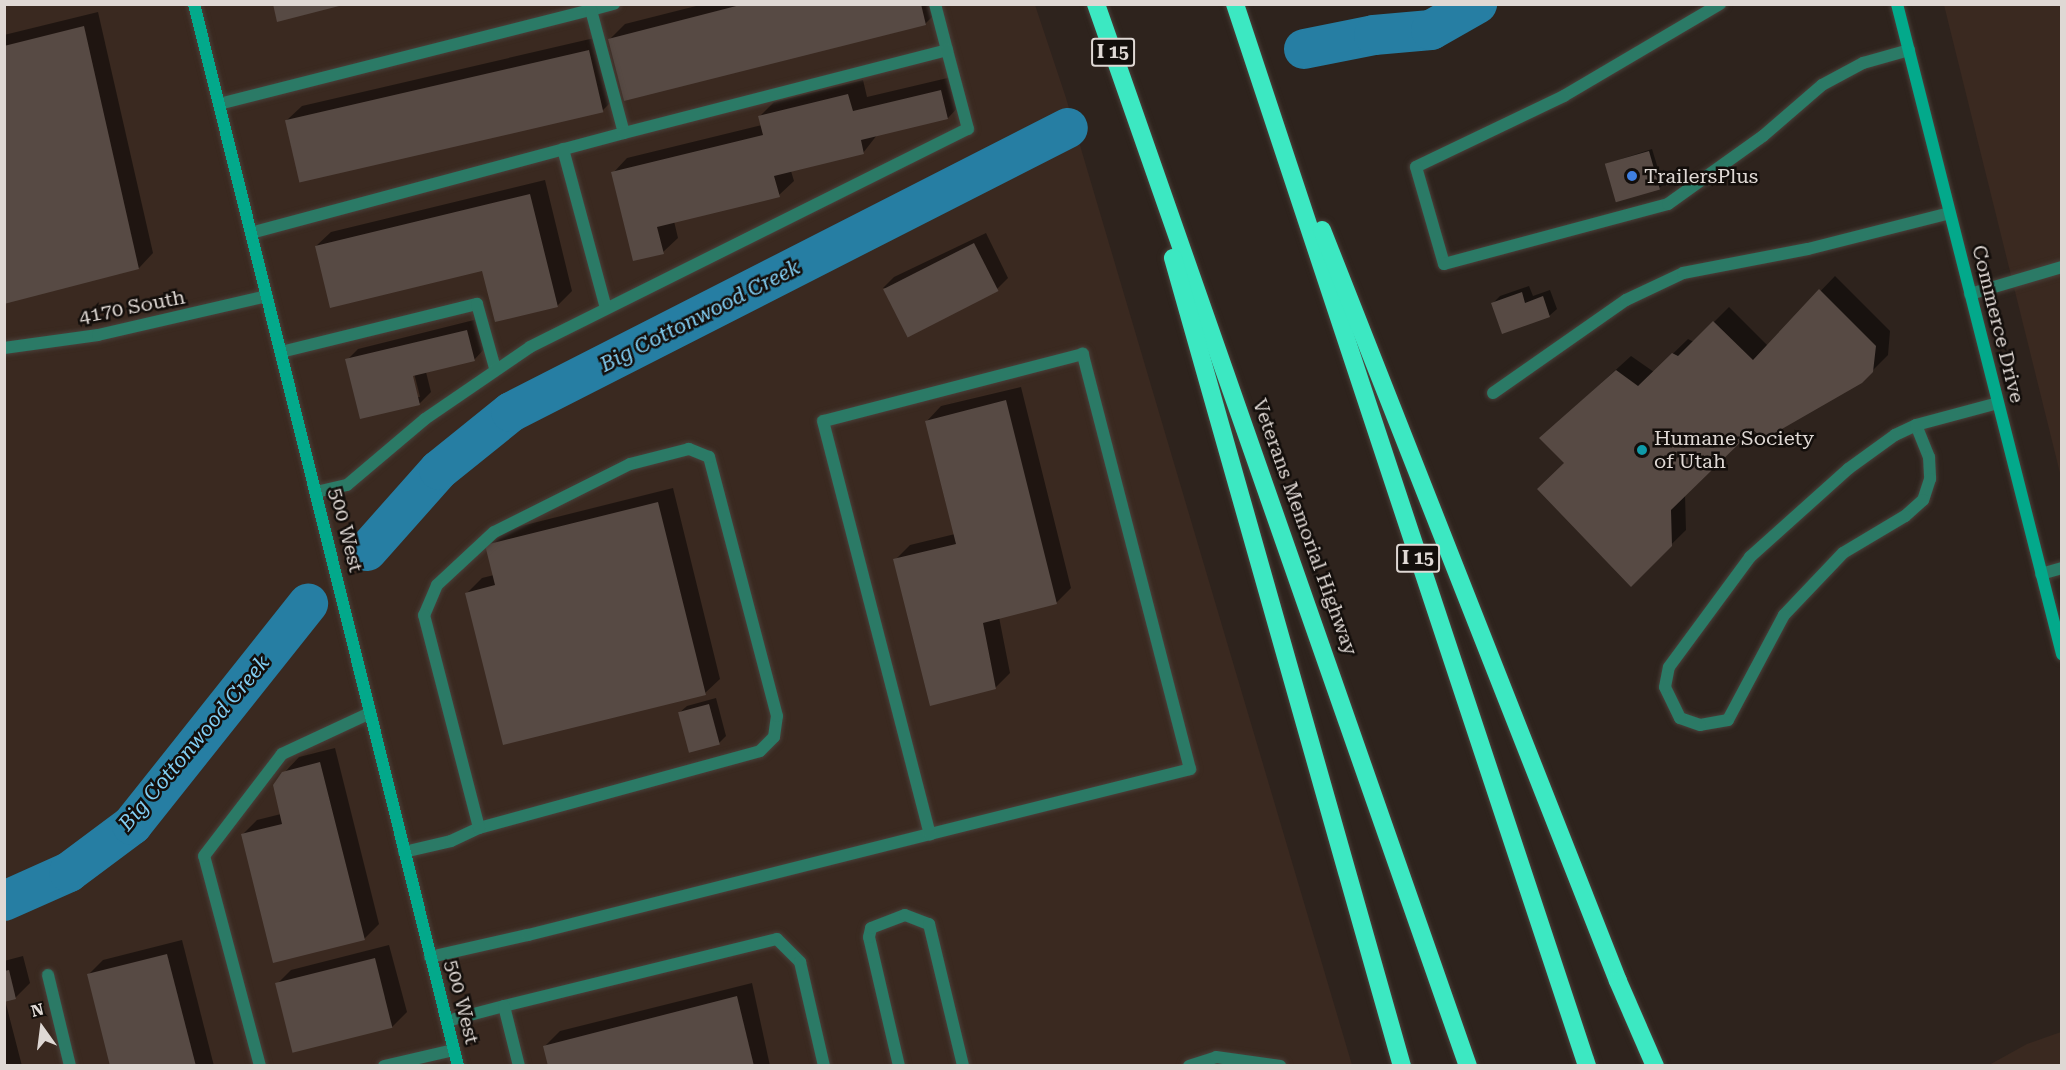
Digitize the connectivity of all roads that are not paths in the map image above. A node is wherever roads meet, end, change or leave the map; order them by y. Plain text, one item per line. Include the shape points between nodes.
1 (194, 4) edge
2 (614, 4) edge
3 (935, 4) edge
4 (1096, 4) edge
5 (1235, 4) edge
6 (1720, 4) edge
7 (1897, 4) edge
8 (591, 10) junction
9 (947, 50) junction
10 (1251, 50) junction
11 (1909, 50) junction
12 (1129, 100) junction
13 (219, 104) junction
14 (624, 133) junction
15 (562, 149) junction
16 (1950, 213) junction
17 (251, 233) junction
18 (2061, 267) edge
19 (1970, 294) junction
20 (267, 296) junction
21 (606, 308) junction
22 (4, 348) edge
23 (281, 352) junction
24 (495, 368) junction
25 (1493, 393) dead end
26 (1998, 403) junction
27 (1916, 425) junction
28 (316, 492) junction
29 (2061, 568) edge
30 (2041, 574) junction
31 (2061, 654) edge
32 (370, 713) junction
33 (479, 828) junction
34 (930, 834) junction
35 (404, 852) junction
36 (430, 957) junction
37 (48, 975) dead end
38 (504, 1006) junction
39 (447, 1021) junction
40 (454, 1050) junction
41 (70, 1065) edge
42 (260, 1065) edge
43 (384, 1065) edge
44 (458, 1065) edge
45 (519, 1065) edge
46 (824, 1065) edge
47 (899, 1065) edge
48 (963, 1065) edge
49 (1189, 1065) edge
50 (1280, 1065) edge
51 (1402, 1065) edge
52 (1468, 1065) edge
53 (1587, 1065) edge
54 (1655, 1065) edge

1 - 13 main road, 500 West
2 - 8 street
3 - 9 street
4 - 12 highway, Veterans Memorial Highway / I 15
5 - 10 highway, I 15
6 - 11 street via 1564,96 1416,167 1444,264 1668,204 1762,136 1822,85 1863,63
7 - 11 main road, Commerce Drive
8 - 13 street
8 - 14 street
9 - 14 street
9 - 21 street via 968,129
10 - 53 highway, I 15
10 - 54 highway via 1618,981
11 - 16 main road, Commerce Drive
12 - 51 highway
12 - 52 highway, Veterans Memorial Highway / I 15
13 - 17 main road, 500 West
14 - 15 street
15 - 17 street
15 - 21 street
16 - 19 main road, Commerce Drive
16 - 25 street via 1808,249 1683,273 1626,300
17 - 20 main road, 500 West
18 - 19 street
19 - 26 main road, Commerce Drive
20 - 22 street, 4170 South via 98,335
20 - 23 main road, 500 West
21 - 24 street
23 - 24 street via 477,304
23 - 28 main road, 500 West
24 - 28 street via 346,484
26 - 27 street
26 - 30 main road, Commerce Drive
27 - 27 street via 1875,447 1750,557 1669,667 1665,687 1680,718 1700,725 1728,720 1784,615 1843,553 1905,516 1923,500 1930,479 1929,457
28 - 32 main road, 500 West
29 - 30 street
30 - 31 main road, Commerce Drive
32 - 35 main road, 500 West
32 - 42 street via 282,754 204,856
33 - 33 street via 760,751 774,737 777,717 709,457 689,449 630,464 494,532 436,585 424,615
33 - 35 street via 451,842
34 - 34 street via 823,421 1083,354 1190,769
34 - 36 street
35 - 36 main road, 500 West
36 - 39 main road, 500 West
37 - 41 street
38 - 39 street
38 - 45 street
38 - 46 street via 777,939 800,962
39 - 40 main road, 500 West
40 - 43 street
40 - 44 main road, 500 West
47 - 48 street via 869,937 871,928 905,915 929,924
49 - 50 street via 1216,1058

